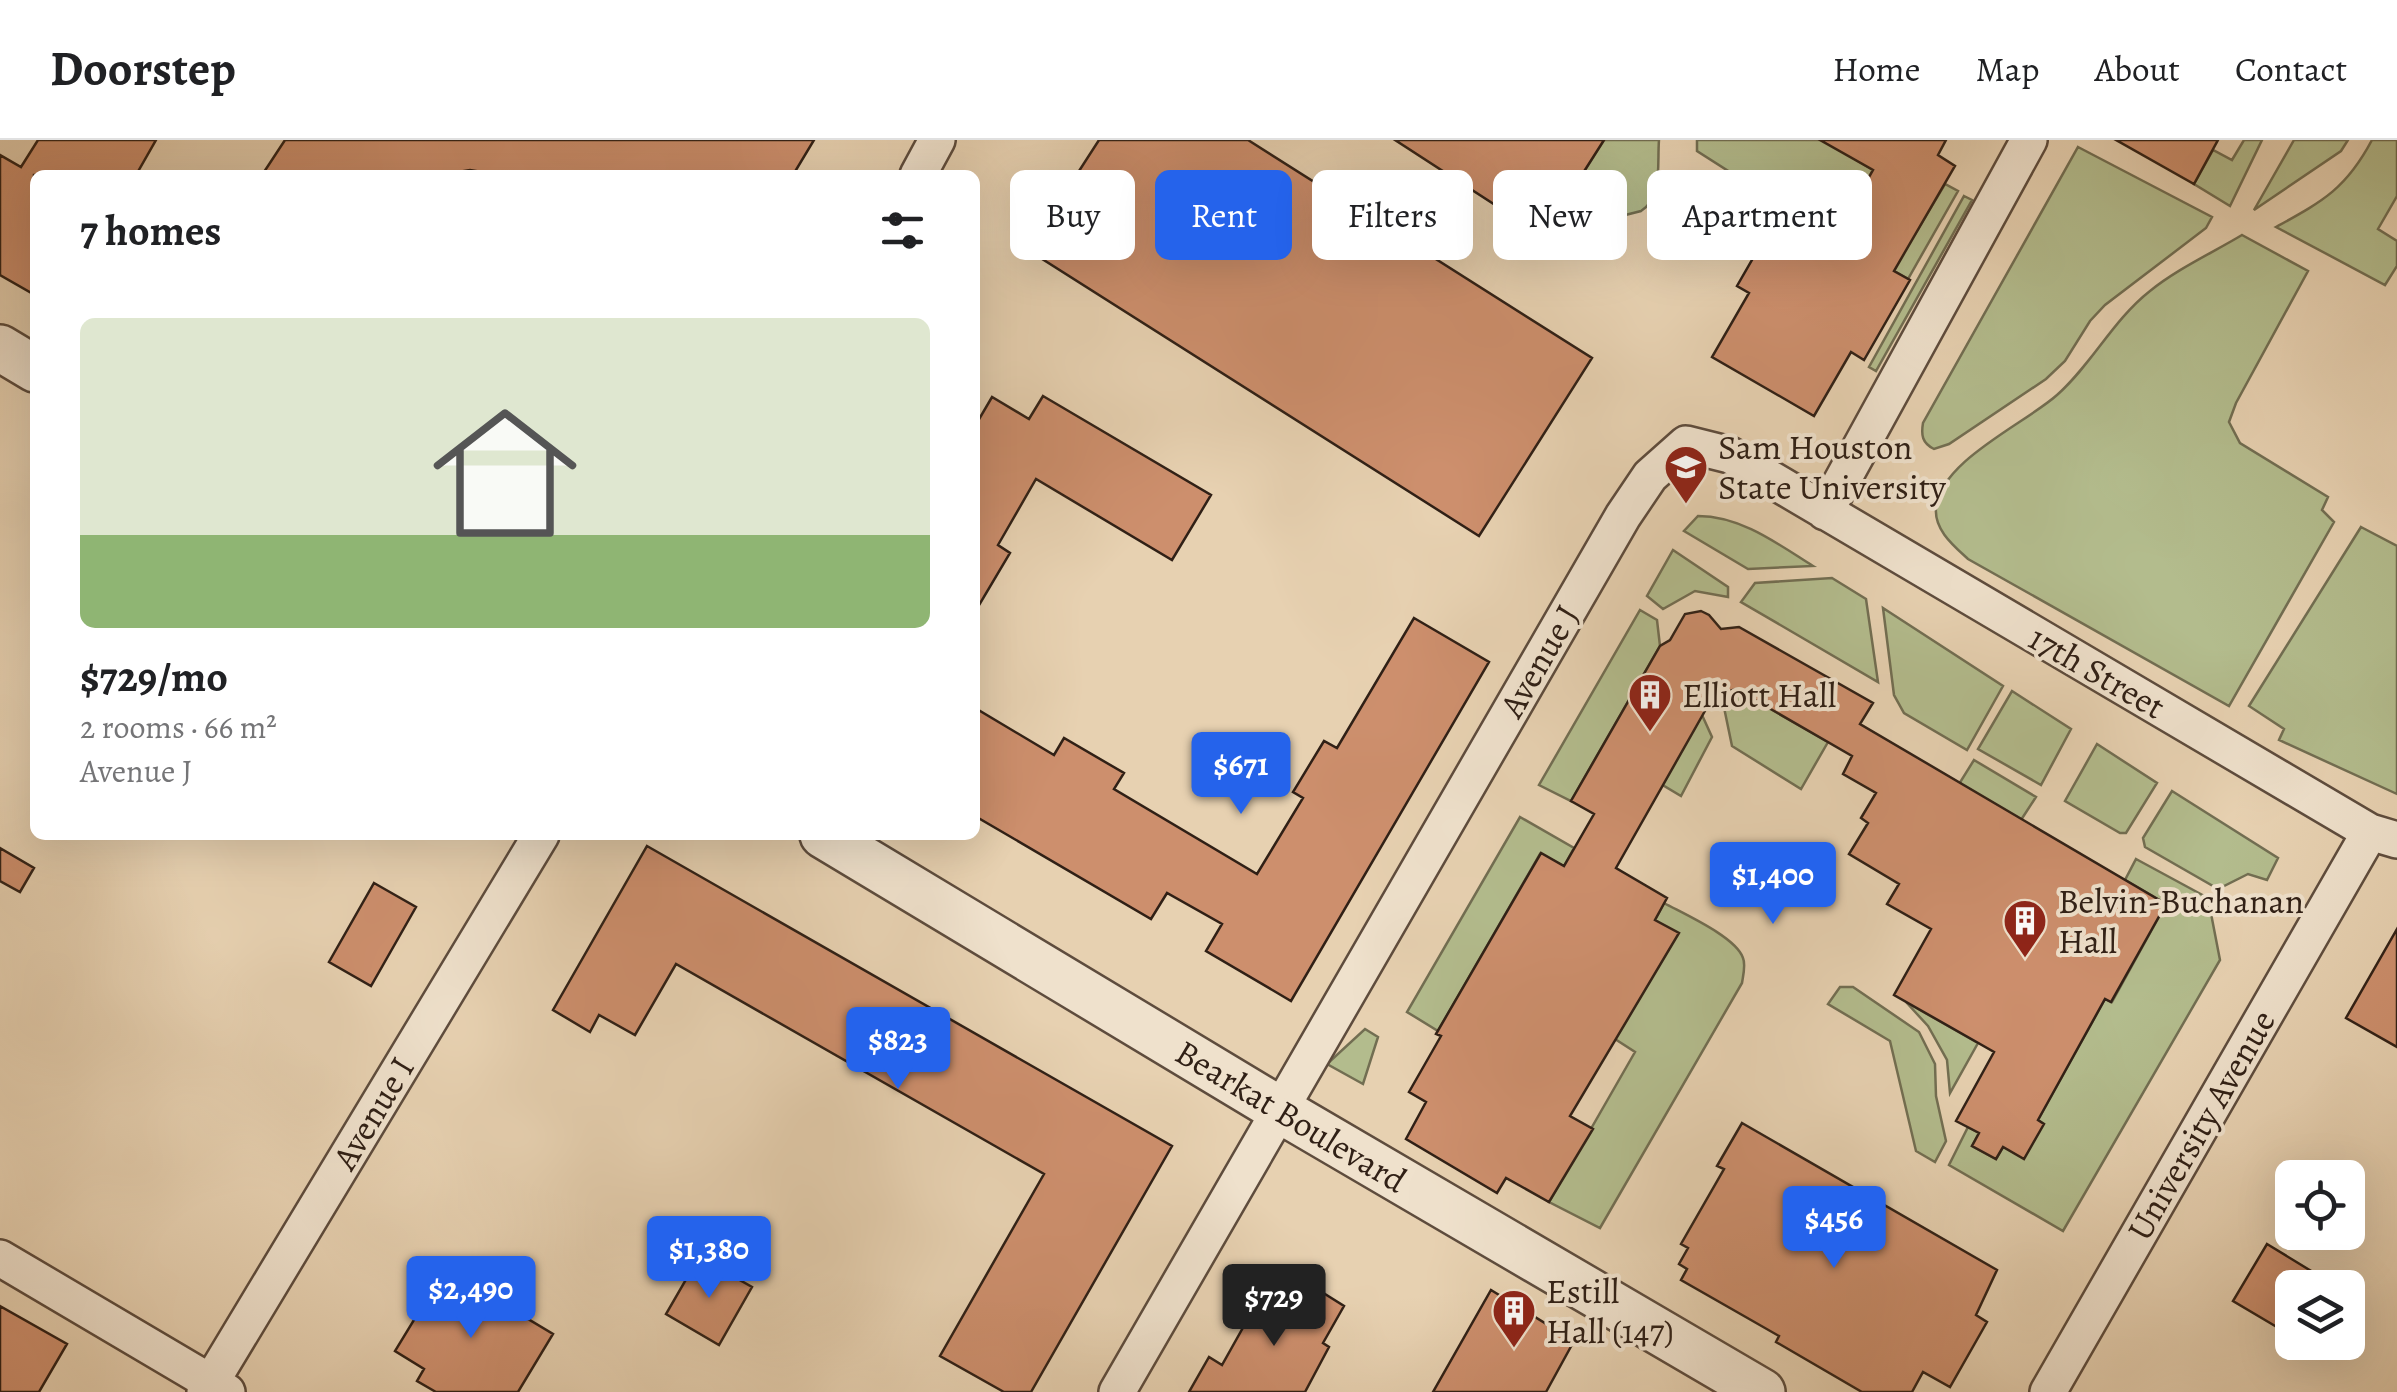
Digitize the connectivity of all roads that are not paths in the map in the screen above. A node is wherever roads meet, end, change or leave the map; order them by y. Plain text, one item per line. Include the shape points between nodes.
1 (937, 140) edge
2 (2029, 140) edge
3 (921, 170) edge
4 (0, 348) edge
5 (30, 366) edge
6 (1825, 512) junction
7 (2383, 836) edge
8 (538, 840) edge
9 (832, 840) edge
10 (1280, 1110) junction
11 (0, 1258) edge
12 (214, 1389) edge
13 (1117, 1392) edge
14 (1762, 1392) edge
15 (2048, 1392) edge

1 - 3 street
2 - 6 street
4 - 5 street
6 - 7 street, 17th Street
6 - 10 street, Avenue J via 1730,455 1686,444 1650,476
7 - 15 street, University Avenue
8 - 12 street, Avenue I
9 - 10 street, Bearkat Boulevard
10 - 13 street, Avenue J
10 - 14 street, Bearkat Boulevard
11 - 12 street

